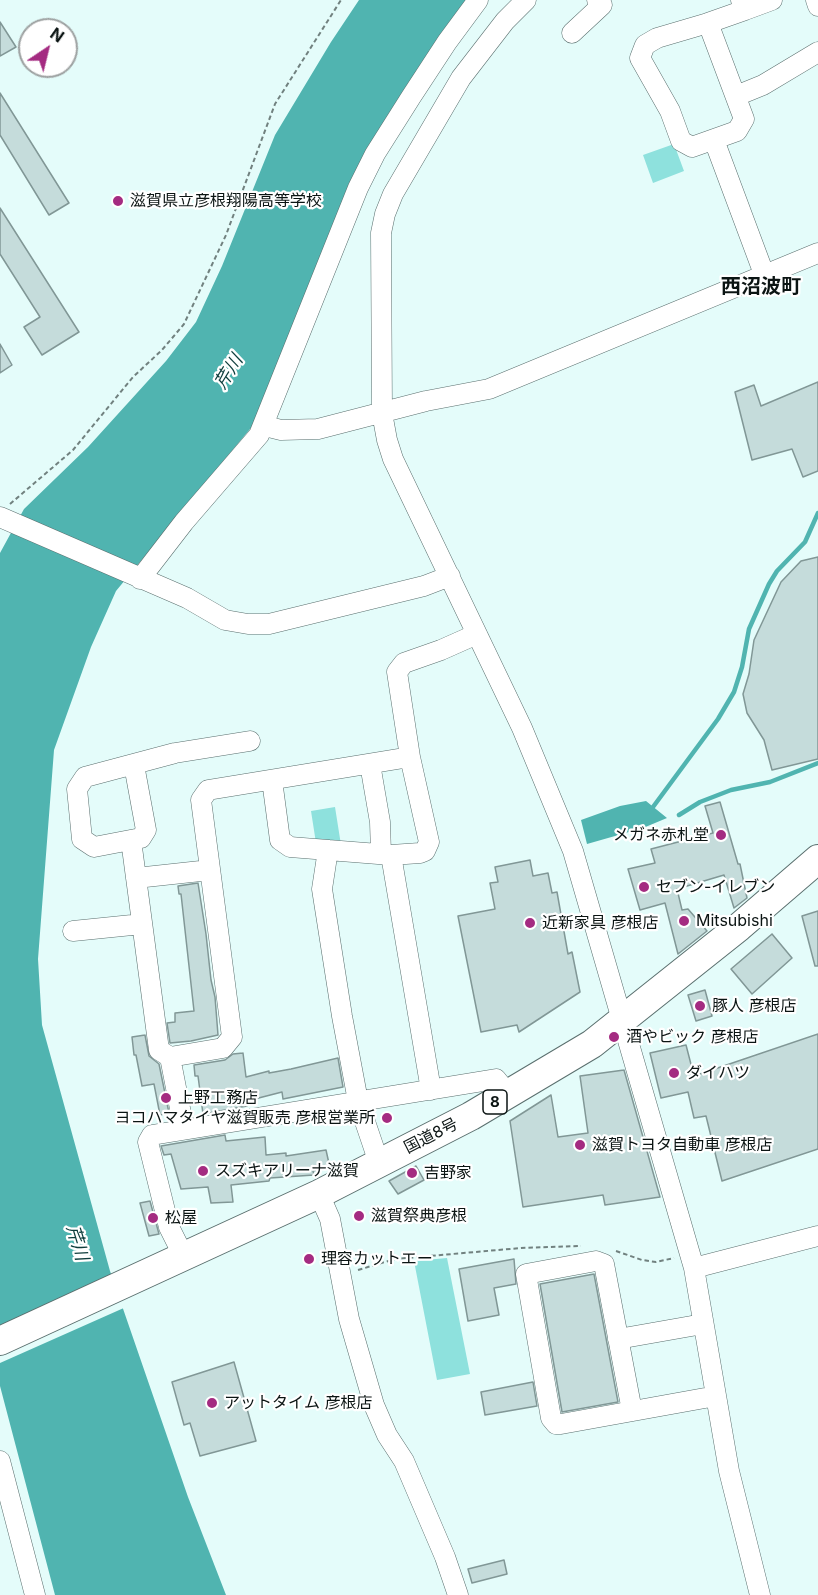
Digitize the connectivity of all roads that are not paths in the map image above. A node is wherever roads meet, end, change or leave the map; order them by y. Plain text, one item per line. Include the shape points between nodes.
1 (478, 0) edge
2 (526, 0) edge
3 (597, 0) edge
4 (772, 0) edge
5 (816, 0) edge
6 (743, 5) edge
7 (818, 6) edge
8 (708, 23) junction
9 (572, 33) dead end
10 (818, 52) edge
11 (736, 96) junction
12 (714, 140) junction
13 (818, 254) edge
14 (764, 274) junction
15 (382, 412) junction
16 (265, 426) junction
17 (6, 514) edge
18 (450, 576) junction
19 (135, 577) junction
20 (477, 634) junction
21 (250, 741) dead end
22 (410, 757) junction
23 (370, 764) junction
24 (134, 765) junction
25 (272, 780) junction
26 (131, 840) junction
27 (328, 850) junction
28 (386, 854) junction
29 (818, 859) edge
30 (210, 870) junction
31 (136, 878) junction
32 (142, 924) junction
33 (73, 931) dead end
34 (621, 1021) junction
35 (170, 1057) junction
36 (431, 1090) junction
37 (508, 1094) junction
38 (358, 1101) junction
39 (184, 1130) junction
40 (380, 1163) junction
41 (319, 1194) junction
42 (818, 1236) edge
43 (184, 1257) junction
44 (688, 1263) junction
45 (704, 1324) junction
46 (618, 1339) junction
47 (0, 1341) edge
48 (716, 1396) junction
49 (632, 1412) junction
50 (0, 1461) edge
51 (35, 1595) edge
52 (458, 1595) edge
53 (760, 1595) edge

1 - 16 street via 411,97 358,188
2 - 15 street via 461,78 385,214 381,233
3 - 9 street via 602,5
4 - 6 street
5 - 7 street
6 - 8 street
8 - 11 street
8 - 12 street via 657,38 645,45 640,58 670,111 681,141 692,147
10 - 11 street via 763,85
11 - 12 street via 744,119 737,131
12 - 14 street via 739,219
13 - 14 street
14 - 15 street via 489,389
15 - 16 street via 318,429 281,430
15 - 18 street via 393,459
16 - 19 street via 247,452
17 - 19 street
18 - 19 street via 424,586 269,624 225,620 187,597
18 - 20 street
20 - 22 street via 404,663 397,672
20 - 34 street via 567,834
21 - 24 street via 176,753
22 - 23 street
22 - 28 street via 426,821 428,847 420,853
23 - 25 street
23 - 28 street
24 - 26 street via 146,830 141,838
24 - 26 street via 85,777 77,789 82,839 94,847
25 - 27 street via 280,840 290,847
25 - 30 street via 208,790 201,800
26 - 31 street
27 - 28 street
27 - 38 street via 322,888
28 - 36 street
29 - 34 highway, 国道8号 / 8
30 - 31 street
30 - 35 street via 232,1036 223,1048
31 - 32 street
32 - 33 street
32 - 35 street via 159,1050
34 - 37 highway, 国道8号 / 8 via 592,1044
34 - 44 street
35 - 39 street
36 - 37 street via 496,1079
36 - 38 street
37 - 40 highway, 国道8号 / 8
38 - 39 street
38 - 40 street
39 - 43 street via 152,1135 148,1142 169,1227
40 - 41 highway, 国道8号 / 8
41 - 43 highway, 国道8号 / 8
41 - 52 street via 330,1219 349,1318 374,1405 404,1461 452,1569
42 - 44 street
43 - 47 highway, 国道8号 / 8
44 - 45 street
45 - 46 street
45 - 48 street
46 - 49 street
46 - 49 street via 604,1264 596,1261 526,1274 548,1423
48 - 49 street
48 - 53 street via 729,1471
50 - 51 street

